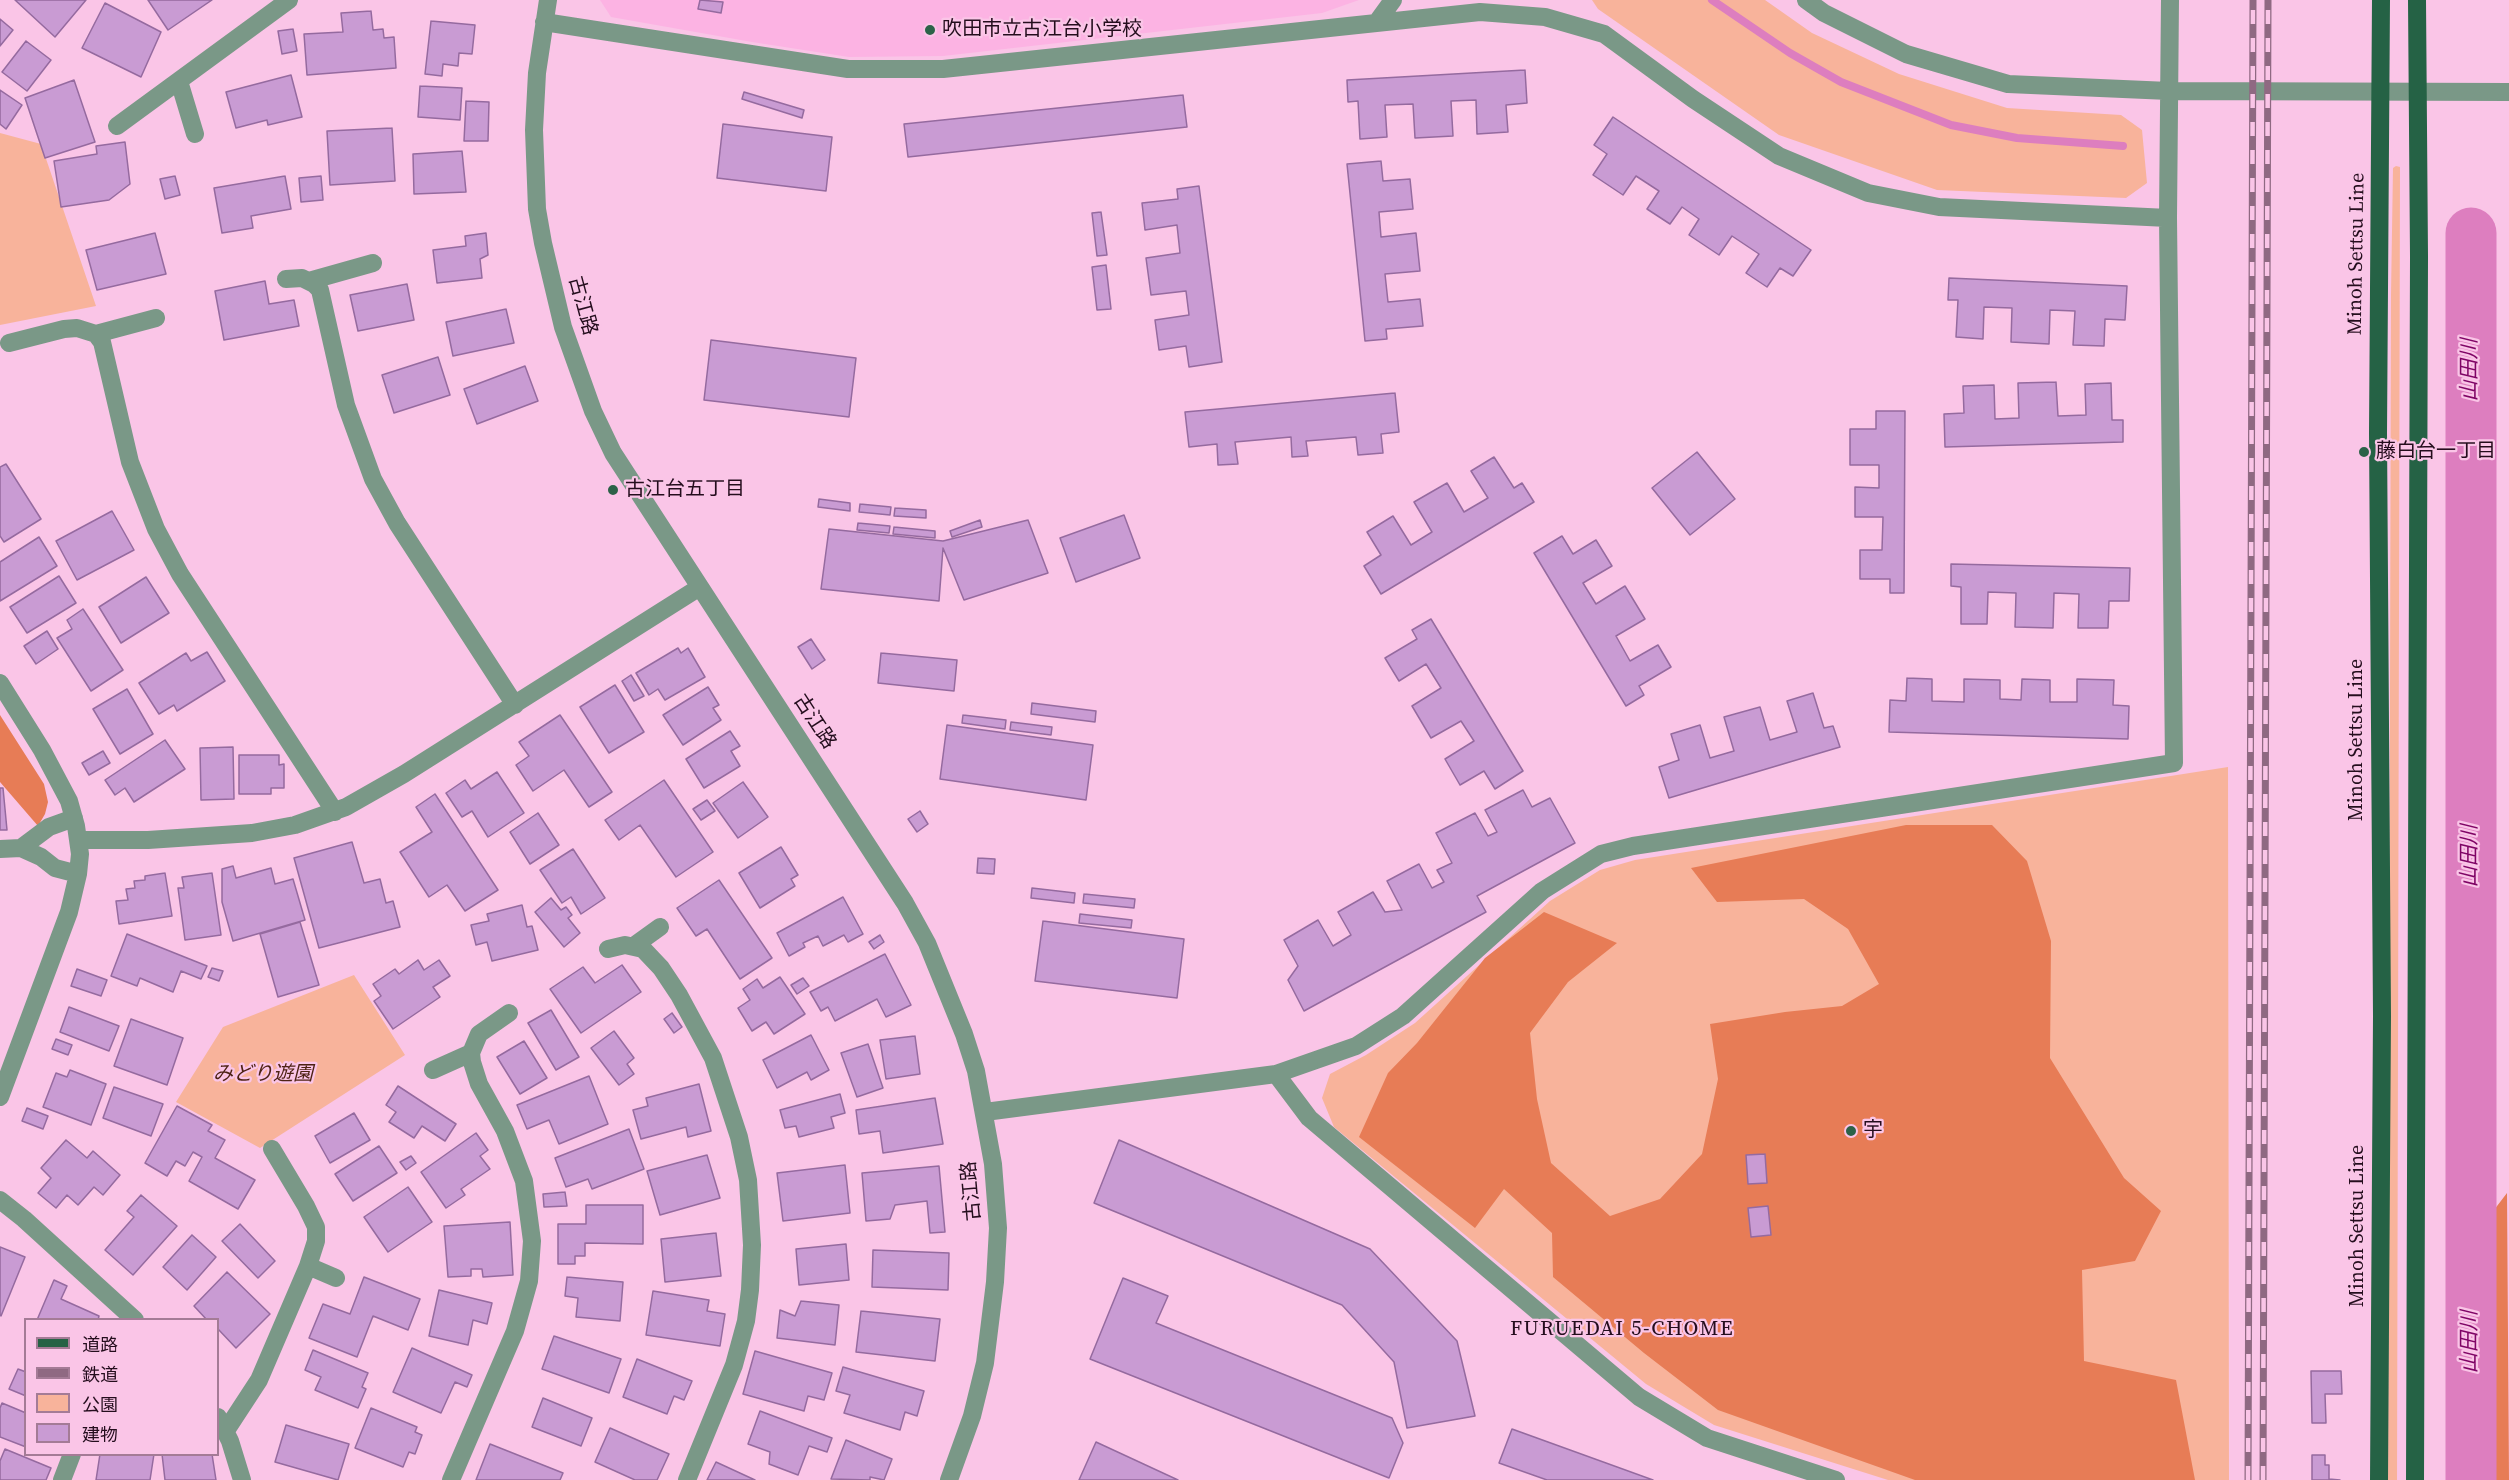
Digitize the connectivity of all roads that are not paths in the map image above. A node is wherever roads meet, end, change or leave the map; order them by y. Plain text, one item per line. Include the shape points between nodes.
1 (289, 0) edge
2 (548, 0) edge
3 (1393, 0) edge
4 (1806, 0) edge
5 (2170, 0) edge
6 (2380, 0) edge
7 (2417, 0) edge
8 (544, 22) junction
9 (1377, 22) junction
10 (179, 81) junction
11 (2169, 91) junction
12 (2381, 92) junction
13 (2419, 92) junction
14 (2509, 92) edge
15 (117, 126) dead end
16 (195, 134) dead end
17 (2168, 218) junction
18 (373, 263) dead end
19 (286, 279) dead end
20 (309, 281) junction
21 (156, 318) dead end
22 (96, 334) junction
23 (9, 343) dead end
24 (700, 586) junction
25 (0, 683) edge
26 (515, 705) junction
27 (335, 812) junction
28 (74, 818) junction
29 (79, 840) junction
30 (21, 848) junction
31 (0, 849) edge
32 (78, 873) junction
33 (660, 927) dead end
34 (635, 945) junction
35 (608, 949) dead end
36 (509, 1013) dead end
37 (471, 1053) junction
38 (433, 1070) dead end
39 (1276, 1074) junction
40 (0, 1097) edge
41 (985, 1112) junction
42 (272, 1149) dead end
43 (0, 1200) edge
44 (308, 1266) junction
45 (336, 1278) dead end
46 (132, 1318) edge
47 (221, 1424) edge
48 (72, 1456) edge
49 (62, 1480) edge
50 (242, 1480) edge
51 (451, 1480) edge
52 (687, 1480) edge
53 (948, 1480) edge
54 (1836, 1480) edge
55 (2379, 1480) edge
56 (2415, 1480) edge

1 - 10 street
2 - 8 street, 古江路
3 - 9 street
4 - 11 street via 1905,54 2008,84
5 - 11 street
6 - 12 main road, Minoh Settsu Line
7 - 13 main road
8 - 9 street via 848,69 943,69
8 - 24 street, 古江路 via 534,130 537,209 563,327 593,411 613,453
9 - 17 street via 1480,12 1545,17 1604,34 1779,156 1868,193 1938,207
10 - 15 street
10 - 16 street
11 - 12 street
11 - 17 street
12 - 13 street
12 - 55 main road, Minoh Settsu Line
13 - 14 street
13 - 56 main road
17 - 39 street via 2174,763 1601,854 1542,891 1403,1016 1356,1046
18 - 20 street
19 - 20 street
20 - 26 street via 322,296 346,405 378,489
21 - 22 street
22 - 23 street via 64,329
22 - 27 street via 106,352 130,462 156,529 180,574
24 - 26 street
24 - 41 street, 古江路 via 927,944 964,1034
25 - 28 street via 42,750
26 - 27 street via 377,791
27 - 29 street via 252,833
28 - 29 street
28 - 30 street via 48,827
29 - 32 street
30 - 31 street
30 - 32 street via 55,868
32 - 40 street via 69,912
33 - 34 street
34 - 35 street
34 - 52 street via 661,968 705,1041 730,1106 748,1180 753,1245 744,1328 727,1382
36 - 37 street via 479,1034
37 - 38 street
37 - 51 street via 479,1084 505,1131 524,1181 531,1253 521,1314
39 - 41 street
39 - 54 street via 1309,1118 1639,1397 1707,1437
41 - 53 street, 古江路 via 998,1228 992,1313 972,1416
42 - 44 street via 316,1227
43 - 46 street
44 - 45 street
44 - 47 street via 259,1380
47 - 50 street
48 - 49 street

